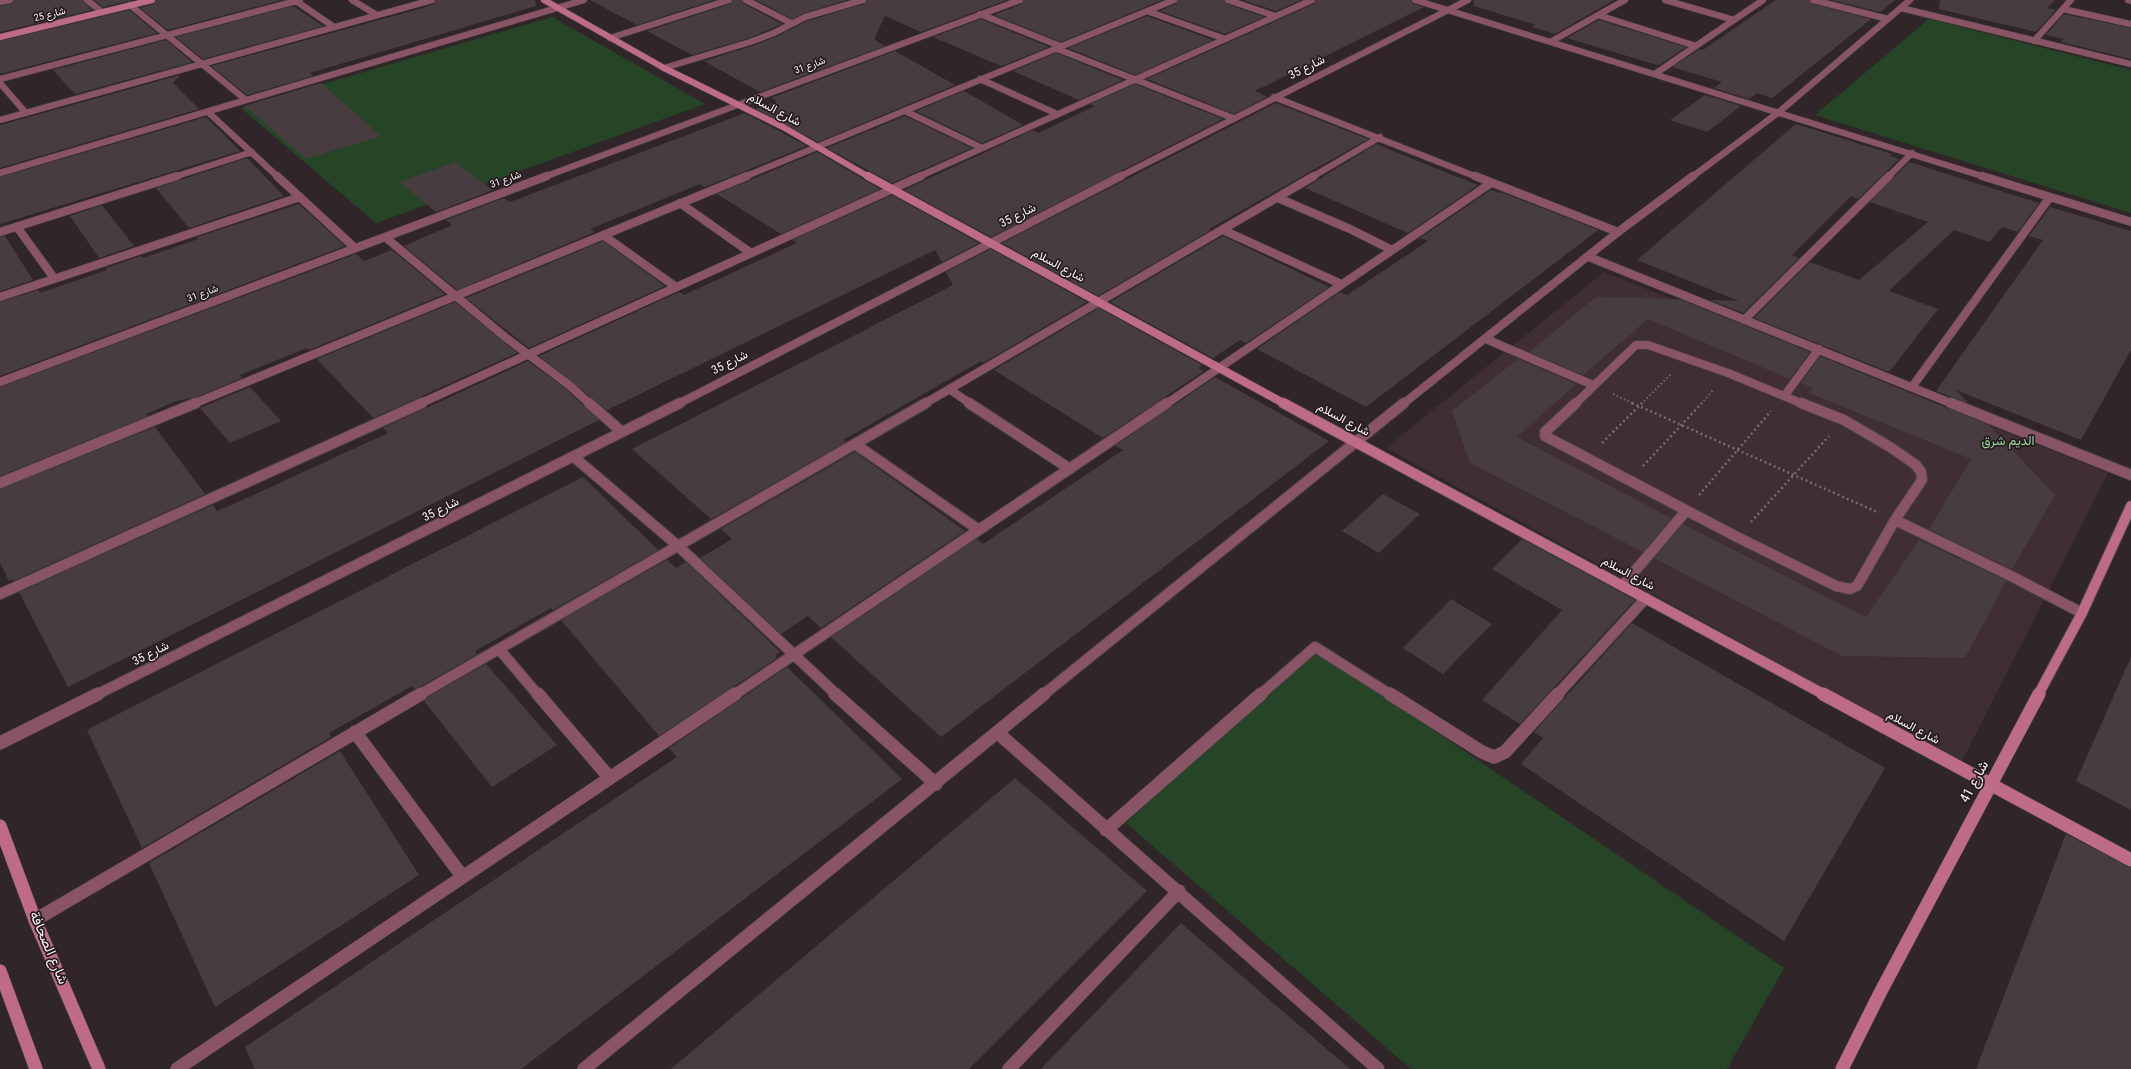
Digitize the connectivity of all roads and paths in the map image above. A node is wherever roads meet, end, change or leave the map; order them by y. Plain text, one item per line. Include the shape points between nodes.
1 (10, 0) edge
2 (87, 0) edge
3 (152, 0) edge
4 (298, 0) edge
5 (352, 0) edge
6 (432, 0) edge
7 (544, 0) edge
8 (584, 0) edge
9 (729, 0) edge
10 (746, 0) edge
11 (831, 0) edge
12 (863, 0) edge
13 (1017, 0) edge
14 (1174, 0) edge
15 (1228, 0) edge
16 (1312, 0) edge
17 (1415, 0) edge
18 (1468, 0) edge
19 (1625, 0) edge
20 (1665, 0) edge
21 (1763, 0) edge
22 (1813, 0) edge
23 (1910, 0) edge
24 (2071, 0) edge
25 (0, 2) edge
26 (130, 6) junction
27 (844, 6) junction
28 (558, 8) junction
29 (1901, 8) junction
30 (2063, 9) junction
31 (1448, 10) junction
32 (1147, 11) junction
33 (102, 12) junction
34 (980, 14) junction
35 (377, 15) junction
36 (1598, 15) junction
37 (1275, 16) junction
38 (1888, 18) junction
39 (1734, 20) junction
40 (791, 23) junction
41 (2131, 24) edge
42 (334, 27) junction
43 (167, 35) junction
44 (0, 37) edge
45 (610, 38) junction
46 (1225, 39) junction
47 (1552, 41) junction
48 (2034, 41) junction
49 (1696, 46) junction
50 (1058, 47) junction
51 (202, 64) junction
52 (2131, 64) edge
53 (664, 68) junction
54 (1655, 74) junction
55 (0, 78) edge
56 (980, 79) junction
57 (1136, 80) junction
58 (0, 83) edge
59 (1274, 97) junction
60 (246, 100) junction
61 (736, 104) junction
62 (905, 111) junction
63 (208, 112) junction
64 (1779, 112) junction
65 (26, 113) junction
66 (1057, 114) junction
67 (1233, 118) junction
68 (0, 120) edge
69 (1380, 138) junction
70 (818, 147) junction
71 (982, 148) junction
72 (252, 152) junction
73 (1912, 153) junction
74 (0, 173) edge
75 (1491, 183) junction
76 (892, 190) junction
77 (300, 197) junction
78 (2050, 197) junction
79 (1278, 198) junction
80 (680, 203) junction
81 (2131, 222) edge
82 (17, 227) junction
83 (1224, 230) junction
84 (0, 232) edge
85 (1618, 232) junction
86 (603, 235) junction
87 (385, 236) junction
88 (990, 243) junction
89 (355, 248) junction
90 (1392, 250) junction
91 (751, 253) junction
92 (1589, 257) junction
93 (54, 278) junction
94 (1341, 284) junction
95 (676, 287) junction
96 (456, 295) junction
97 (0, 297) edge
98 (1099, 302) junction
99 (1744, 320) junction
100 (1486, 339) junction
101 (1818, 349) junction
102 (528, 354) junction
103 (1686, 358) junction
104 (1217, 367) junction
105 (1728, 373) junction
106 (0, 382) edge
107 (1593, 385) junction
108 (1912, 388) junction
109 (949, 390) junction
110 (1785, 395) junction
111 (1640, 406) junction
112 (1844, 420) junction
113 (1681, 424) junction
114 (622, 432) junction
115 (1355, 441) junction
116 (855, 444) junction
117 (1738, 450) junction
118 (574, 457) junction
119 (1586, 459) junction
120 (1070, 469) junction
121 (1794, 475) junction
122 (2131, 475) edge
123 (1629, 481) junction
124 (0, 483) edge
125 (2131, 506) edge
126 (1686, 511) junction
127 (1895, 520) junction
128 (979, 530) junction
129 (1737, 537) junction
130 (677, 546) junction
131 (1623, 585) junction
132 (0, 594) edge
133 (1646, 598) junction
134 (2082, 612) junction
135 (499, 649) junction
136 (793, 656) junction
137 (355, 732) junction
138 (998, 733) junction
139 (0, 743) edge
140 (609, 777) junction
141 (936, 784) junction
142 (1991, 785) junction
143 (0, 826) edge
144 (1106, 830) junction
145 (2131, 860) edge
146 (462, 876) junction
147 (1179, 892) junction
148 (35, 920) junction
149 (0, 971) edge
150 (36, 1069) edge
151 (99, 1069) edge
152 (177, 1069) edge
153 (584, 1069) edge
154 (1009, 1069) edge
155 (1378, 1069) edge
156 (1842, 1069) edge

1 - 25 street
2 - 33 street
3 - 26 street, شارع 25
4 - 42 street
4 - 43 street
5 - 35 street
6 - 35 street
7 - 28 street, شارع السلام
8 - 28 street
9 - 45 street
10 - 40 street
11 - 27 street
12 - 27 street
13 - 34 street, شارع 31
14 - 32 street
15 - 37 street
16 - 37 street
17 - 31 street
18 - 31 street, شارع 35
19 - 36 street
20 - 39 street
21 - 39 street
22 - 38 street
23 - 29 street
24 - 30 street
26 - 33 street, شارع 25
26 - 43 street
27 - 40 street
28 - 45 street, شارع السلام
28 - 60 street
29 - 38 street
29 - 48 street
30 - 41 street
30 - 48 street
31 - 47 street
31 - 59 street, شارع 35
32 - 46 street
32 - 50 street
33 - 44 street, شارع 25
34 - 50 street
34 - 61 street, شارع 31
35 - 42 street
36 - 47 street
36 - 49 street
37 - 46 street
38 - 64 street
39 - 49 street
40 - 53 street via 750,42
42 - 51 street
43 - 51 street
43 - 55 street
45 - 53 street, شارع السلام
46 - 57 street
47 - 54 street
48 - 52 street
49 - 54 street
50 - 56 street
50 - 57 street
51 - 60 street
51 - 65 street
53 - 61 street, شارع السلام
54 - 64 street
56 - 62 street
56 - 66 street
57 - 66 street
57 - 67 street
58 - 65 street
59 - 67 street, شارع 35
59 - 69 street
60 - 63 street
61 - 70 street, شارع السلام
61 - 87 street, شارع 31
62 - 70 street
62 - 71 street
63 - 72 street
63 - 74 street
64 - 73 street
64 - 85 street
65 - 68 street
66 - 71 street
67 - 88 street, شارع 35
69 - 75 street
69 - 79 street
70 - 76 street, شارع السلام
70 - 80 street
71 - 76 street
72 - 77 street
72 - 82 street
73 - 78 street
73 - 99 street
75 - 85 street
75 - 90 street
76 - 88 street, شارع السلام
76 - 91 street
77 - 89 street
77 - 93 street
78 - 81 street
78 - 108 street
79 - 83 street
79 - 90 street
80 - 86 street
80 - 91 street
82 - 84 street
82 - 93 street
83 - 94 street
83 - 98 street
85 - 92 street
86 - 95 street
86 - 96 street
87 - 89 street, شارع 31
87 - 96 street
88 - 98 street, شارع السلام
88 - 114 street, شارع 35
89 - 106 street, شارع 31
90 - 94 street
91 - 95 street
92 - 99 street
92 - 100 street
93 - 97 street
94 - 104 street
95 - 102 street
96 - 102 street
96 - 124 street
98 - 104 street, شارع السلام
98 - 109 street
99 - 101 street
100 - 107 street
100 - 115 street
101 - 108 street
101 - 110 street
102 - 114 street via 569,385
102 - 132 street
103 - 105 street
103 - 107 street via 1648,345 1636,345
103 - 111 path
104 - 115 street, شارع السلام
104 - 120 street
105 - 110 street
105 - 113 path
107 - 111 path
107 - 119 street via 1545,432 1545,436 1551,441
108 - 122 street
109 - 116 street
109 - 120 street
110 - 112 street
110 - 117 path
111 - 113 path
111 - 119 path
112 - 121 path
112 - 127 street via 1890,447 1916,465 1921,472 1922,480
113 - 117 path
113 - 123 path
114 - 118 street, شارع 35
115 - 131 street, شارع السلام
115 - 138 street
116 - 128 street
116 - 130 street
117 - 121 path
117 - 126 path
118 - 130 street
118 - 139 street, شارع 35
119 - 123 street
120 - 128 street
121 - 127 path
121 - 129 path
123 - 126 street
125 - 134 street, شارع 41
126 - 129 street
126 - 131 street
127 - 129 street via 1858,586 1850,589 1836,586
127 - 134 street
128 - 136 street
130 - 135 street
130 - 136 street
131 - 133 street, شارع السلام
133 - 142 street, شارع السلام
133 - 144 street via 1505,752 1494,757 1482,752 1315,647
134 - 142 street, شارع 41
135 - 137 street
135 - 140 street
136 - 140 street
136 - 141 street
137 - 146 street
137 - 148 street
138 - 141 street
138 - 144 street
140 - 146 street
141 - 153 street
142 - 145 street, شارع السلام
142 - 156 street, شارع 41
143 - 148 street, شارع الصحافة
144 - 147 street
146 - 152 street
147 - 154 street
147 - 155 street
148 - 151 street, شارع الصحافة
149 - 150 street

